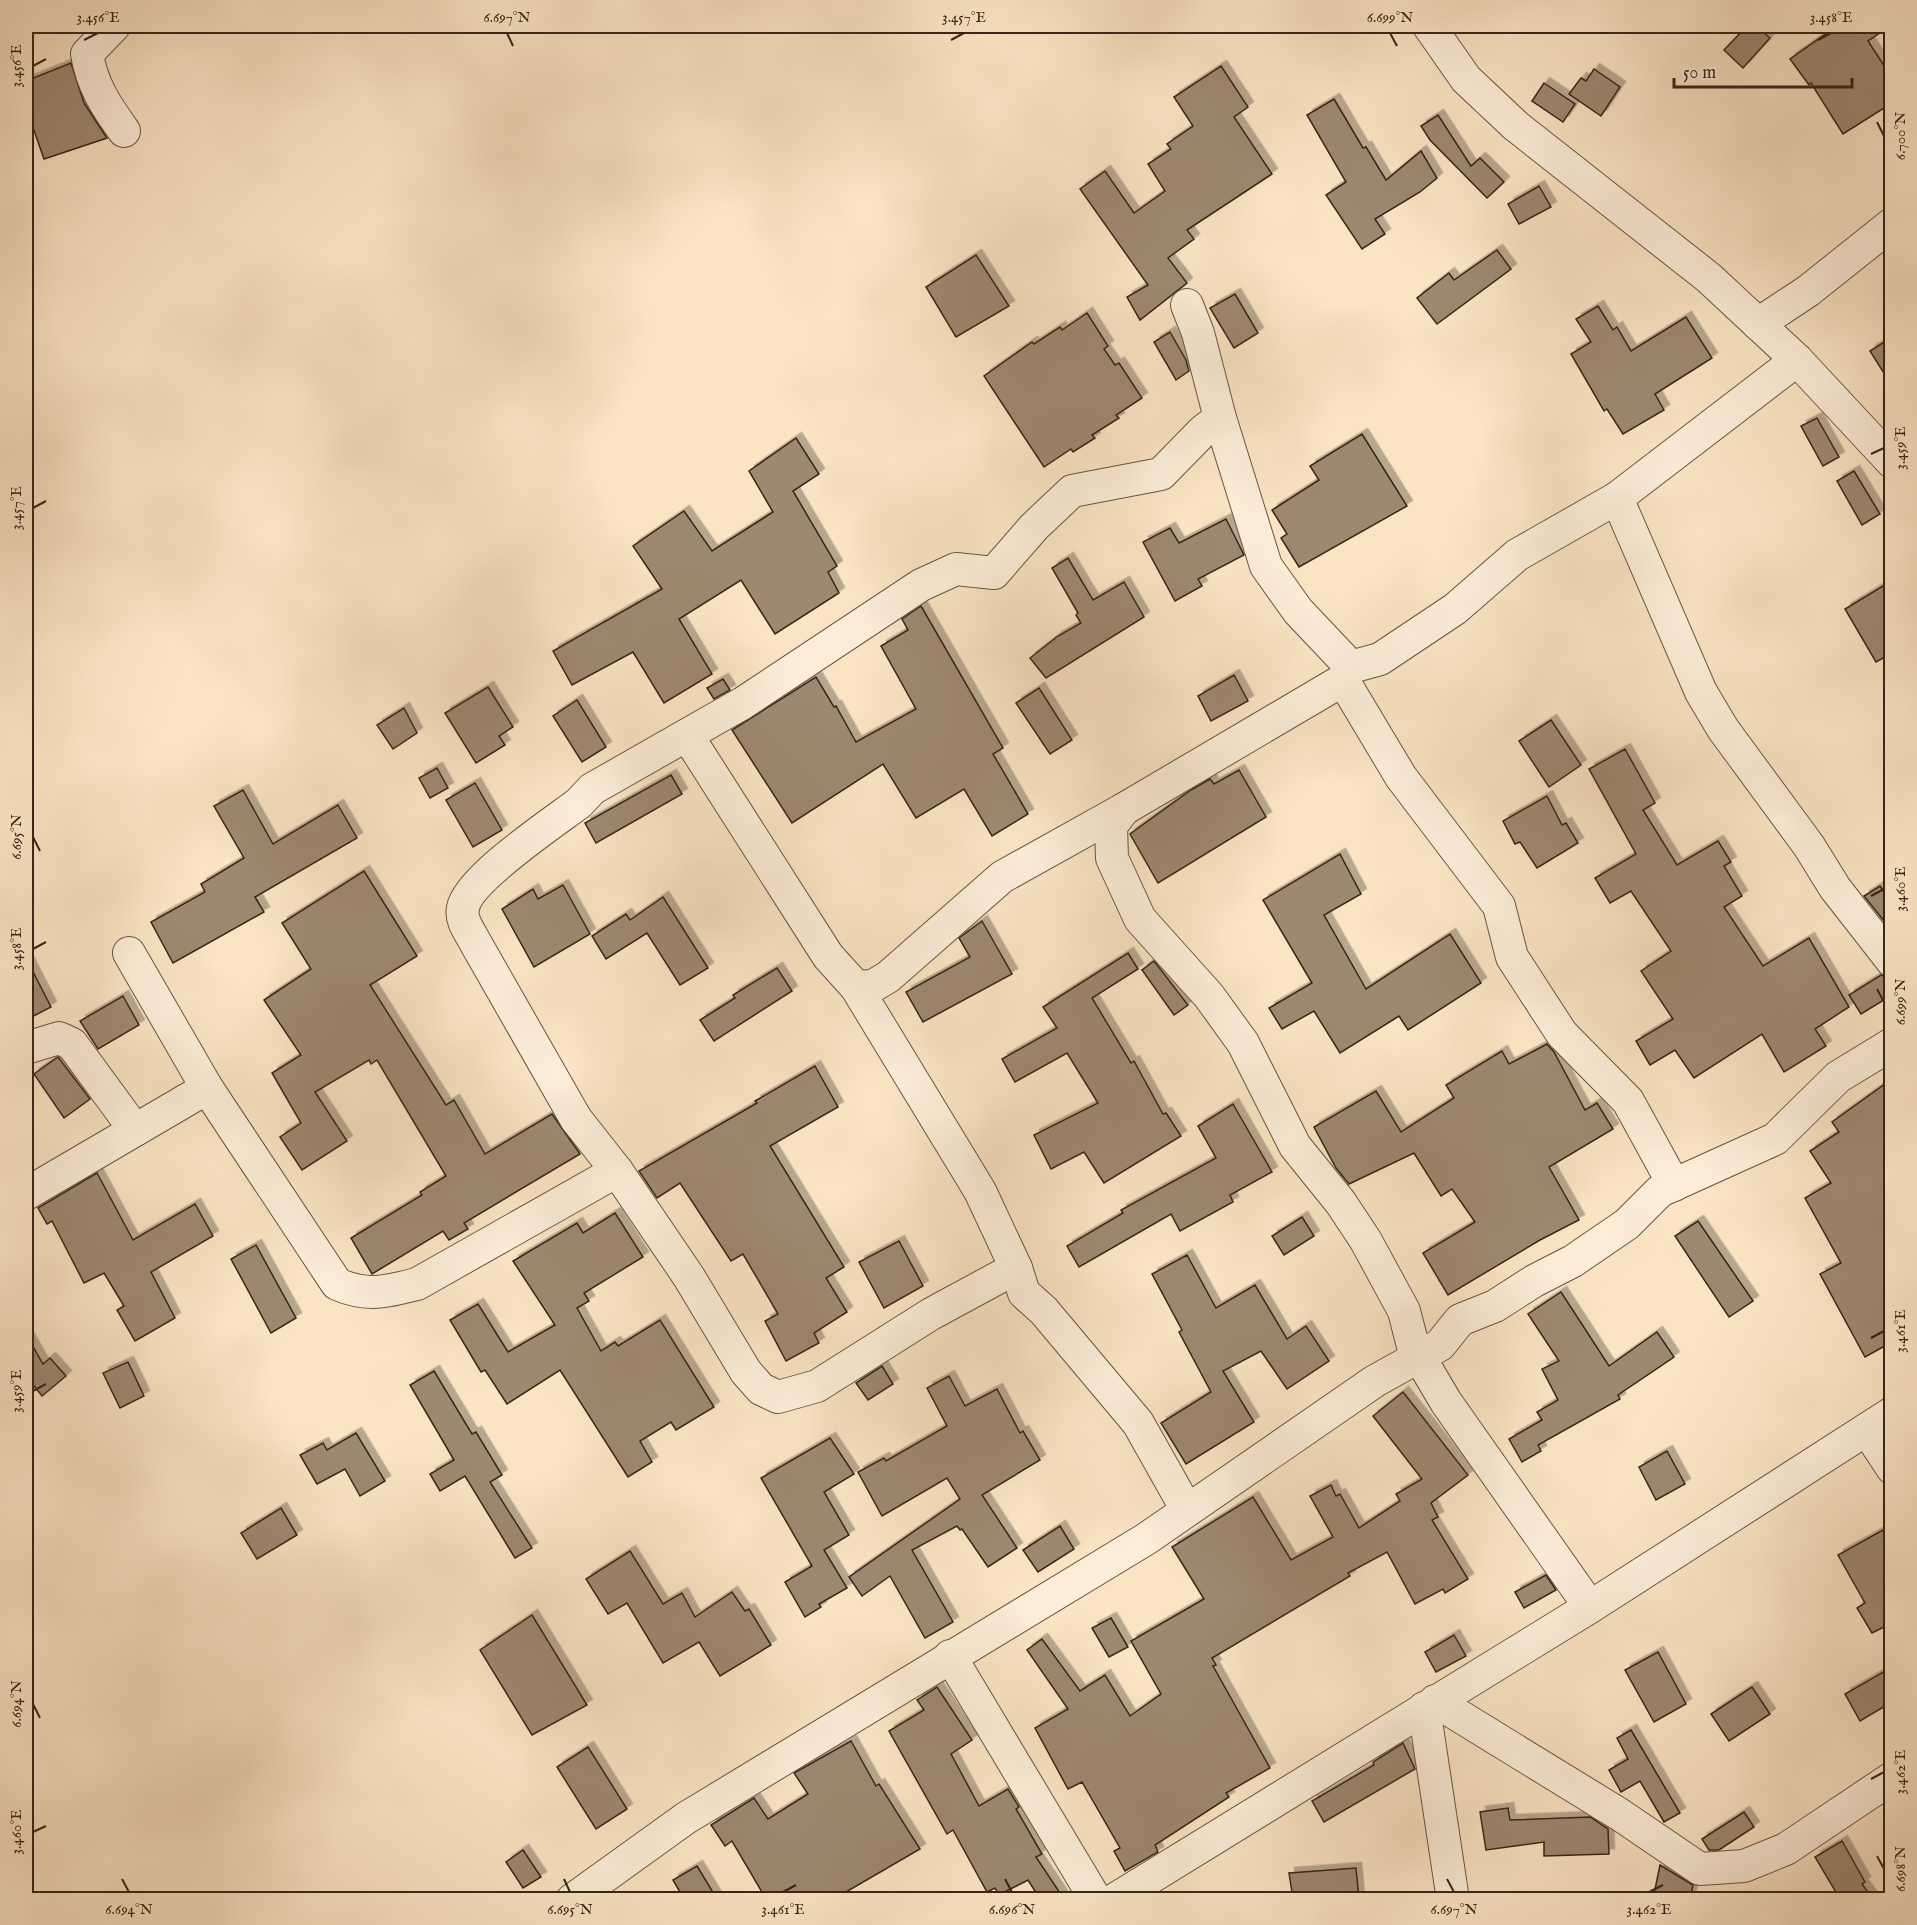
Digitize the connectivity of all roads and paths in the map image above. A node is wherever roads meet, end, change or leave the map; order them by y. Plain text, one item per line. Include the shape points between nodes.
1 (114, 26) edge
2 (1429, 26) edge
3 (123, 131) dead end
4 (1892, 224) edge
5 (1187, 305) dead end
6 (1758, 324) junction
7 (1797, 360) junction
8 (1220, 418) junction
9 (1892, 462) edge
10 (1617, 498) junction
11 (1347, 674) junction
12 (687, 735) junction
13 (1124, 809) junction
14 (129, 953) dead end
15 (1892, 961) edge
16 (856, 987) junction
17 (1892, 1044) edge
18 (26, 1048) edge
19 (207, 1088) junction
20 (135, 1130) junction
21 (617, 1171) junction
22 (1674, 1185) junction
23 (26, 1194) edge
24 (1016, 1268) junction
25 (1420, 1357) junction
26 (1879, 1421) edge
27 (1892, 1468) edge
28 (1186, 1510) junction
29 (1590, 1607) junction
30 (950, 1656) junction
31 (1430, 1705) junction
32 (1892, 1778) edge
33 (1152, 1888) edge
34 (572, 1899) edge
35 (1096, 1899) edge
36 (1114, 1899) edge
37 (1453, 1899) edge

1 - 3 street via 87,54 90,75 100,97
2 - 6 street via 1466,79 1516,126 1709,278
4 - 6 street via 1808,291
5 - 8 street
6 - 7 street
7 - 9 street
7 - 10 street
8 - 11 street via 1266,566
8 - 12 street via 1161,474 1071,491 994,573 956,569 921,585 743,703
10 - 11 street via 1517,555 1455,609 1380,659
10 - 15 street via 1701,692 1835,888
11 - 13 street
11 - 22 street via 1401,777 1499,906 1512,957 1562,1034 1628,1101
12 - 16 street via 828,956
12 - 21 street via 592,789 482,878 467,895 462,909 475,942 576,1119
13 - 16 street via 1002,877 888,977 873,986
13 - 25 street via 1111,826 1112,858 1140,919 1209,996 1243,1043 1295,1146 1366,1241 1404,1311
14 - 19 street
16 - 24 street via 980,1191
17 - 22 street via 1838,1077 1775,1139
18 - 20 street via 59,1038 72,1044
19 - 20 street
19 - 21 street via 337,1284 357,1292 385,1292 417,1284
20 - 23 street
21 - 24 street via 689,1277 746,1372 761,1389 778,1397 817,1386 932,1314
22 - 25 street via 1660,1191 1627,1224 1573,1262 1495,1306 1460,1320 1440,1345
24 - 28 street via 1024,1293 1044,1311 1138,1423
25 - 28 street via 1375,1381
25 - 29 street via 1446,1402
26 - 27 street
26 - 29 street
28 - 30 street via 1146,1539
29 - 31 street
30 - 34 street via 686,1818
30 - 35 street
31 - 32 street via 1619,1814 1700,1869 1744,1866 1786,1849
31 - 33 street
31 - 37 street
33 - 36 street

